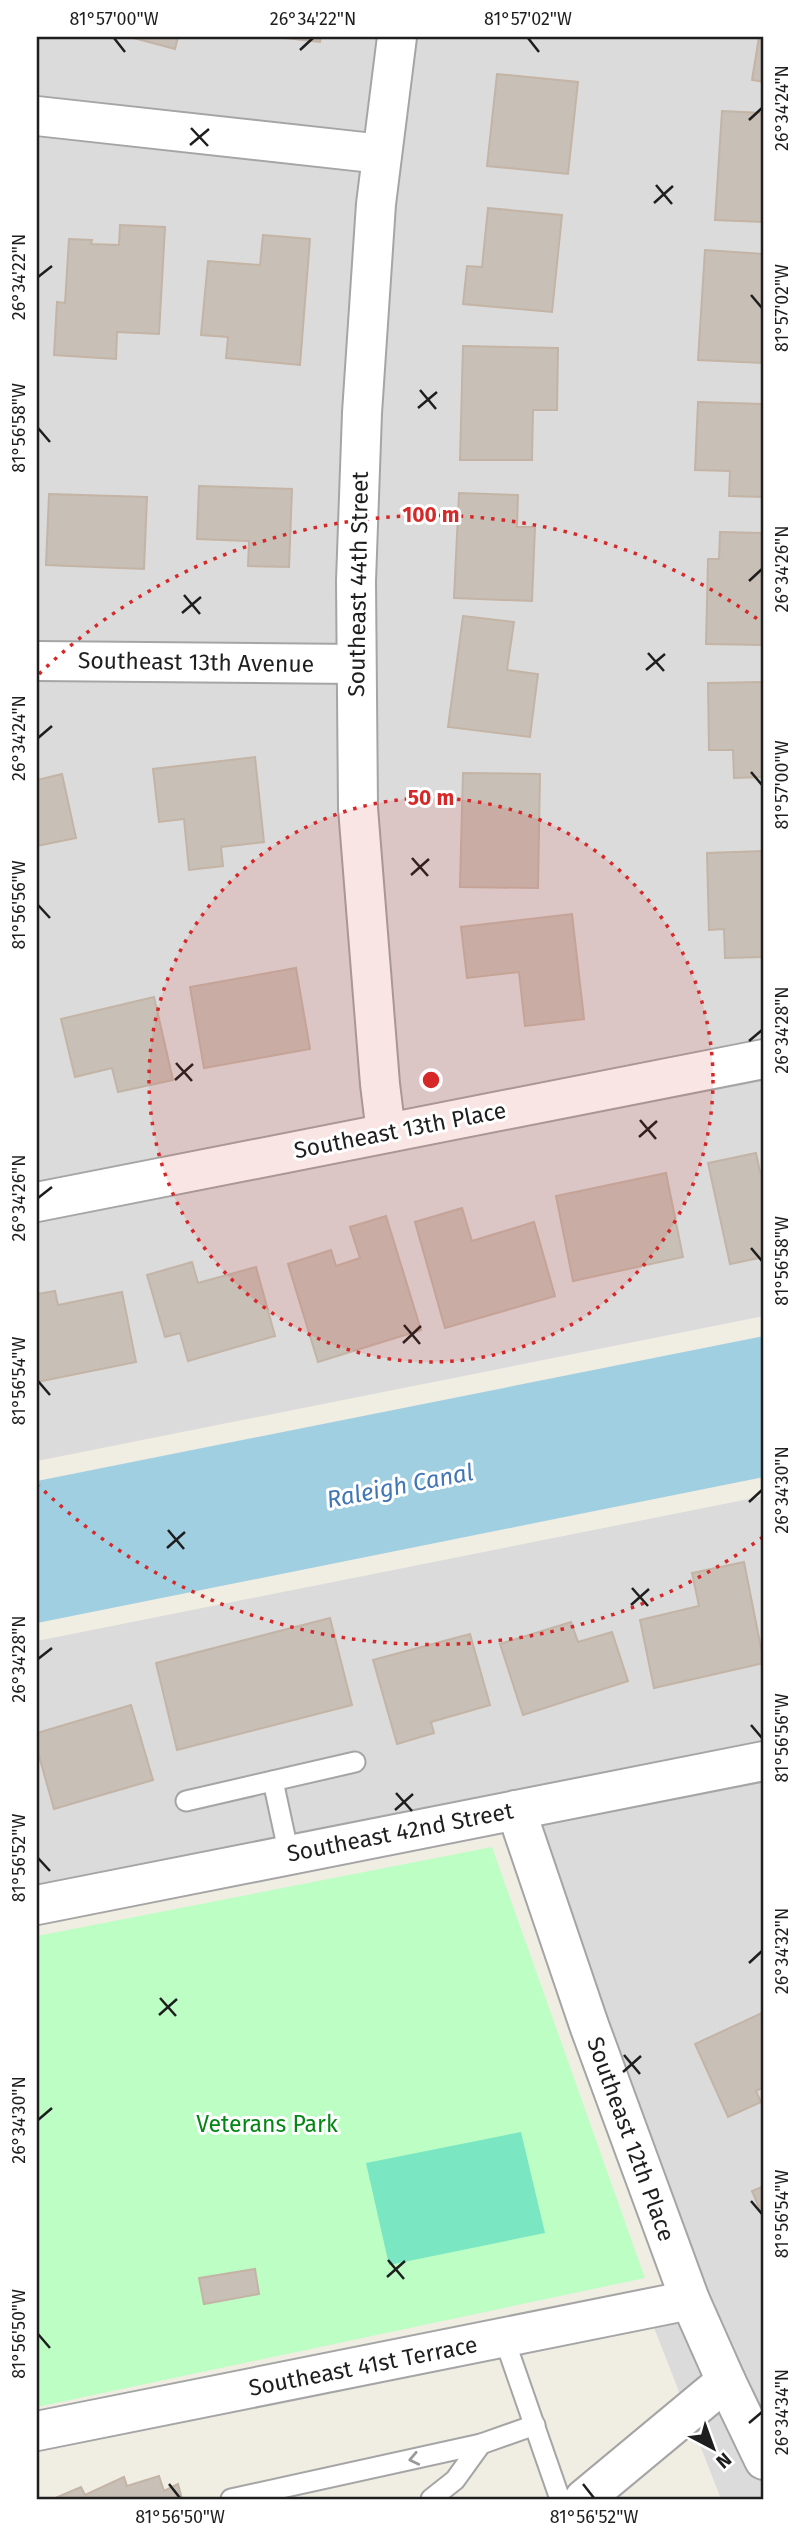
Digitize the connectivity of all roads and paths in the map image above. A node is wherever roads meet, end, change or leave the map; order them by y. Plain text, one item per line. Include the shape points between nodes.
1 (397, 37) edge
2 (37, 116) edge
3 (382, 153) junction
4 (37, 661) edge
5 (356, 664) junction
6 (764, 1059) edge
7 (386, 1133) junction
8 (37, 1202) edge
9 (764, 1761) edge
10 (355, 1762) dead end
11 (273, 1781) junction
12 (186, 1801) dead end
13 (516, 1810) junction
14 (289, 1854) junction
15 (37, 1905) edge
16 (690, 2300) junction
17 (504, 2338) junction
18 (726, 2381) junction
19 (534, 2425) junction
20 (37, 2431) edge
21 (481, 2444) junction
22 (764, 2460) edge
23 (231, 2499) edge
24 (431, 2499) edge
25 (560, 2499) edge
26 (584, 2499) edge

1 - 3 street, Southeast 44th Street
2 - 3 street
3 - 5 street, Southeast 44th Street via 362,413
4 - 5 street, Southeast 13th Avenue
5 - 7 street, Southeast 44th Street via 358,808
6 - 7 street, Southeast 13th Place
7 - 8 street, Southeast 13th Place
9 - 13 street, Southeast 42nd Street
10 - 11 lane
11 - 12 lane
11 - 14 lane
13 - 14 street, Southeast 42nd Street
13 - 16 street, Southeast 12th Place
14 - 15 street, Southeast 42nd Street
16 - 17 street, Southeast 41st Terrace
16 - 18 street, Southeast 12th Place
17 - 19 lane
17 - 20 street, Southeast 41st Terrace
18 - 22 street, Southeast 12th Place
18 - 26 street
19 - 21 lane
19 - 25 lane
21 -> 23 lane
21 - 24 lane via 455,2480

